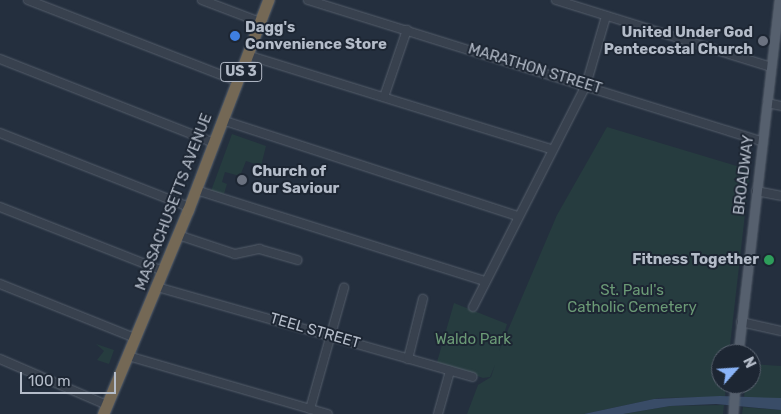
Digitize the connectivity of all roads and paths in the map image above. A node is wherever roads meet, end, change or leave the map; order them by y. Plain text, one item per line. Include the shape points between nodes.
1 (28, 0) edge
2 (202, 0) edge
3 (268, 0) edge
4 (308, 0) edge
5 (556, 0) edge
6 (780, 0) edge
7 (606, 16) junction
8 (260, 22) junction
9 (408, 30) junction
10 (247, 55) junction
11 (0, 59) edge
12 (771, 67) junction
13 (237, 82) junction
14 (586, 85) junction
15 (384, 97) junction
16 (767, 103) junction
17 (781, 106) edge
18 (222, 120) junction
19 (0, 133) edge
20 (762, 141) junction
21 (214, 143) junction
22 (552, 150) junction
23 (196, 190) junction
24 (756, 190) junction
25 (781, 196) edge
26 (0, 207) edge
27 (189, 208) junction
28 (518, 216) junction
29 (178, 235) junction
30 (297, 260) dead end
31 (163, 271) junction
32 (485, 281) junction
33 (0, 284) edge
34 (157, 287) junction
35 (344, 288) dead end
36 (423, 299) dead end
37 (473, 307) dead end
38 (741, 322) junction
39 (781, 331) edge
40 (332, 336) junction
41 (135, 338) junction
42 (739, 344) edge
43 (128, 356) junction
44 (0, 359) edge
45 (408, 359) junction
46 (450, 371) junction
47 (472, 377) dead end
48 (734, 394) edge
49 (310, 408) junction
50 (106, 409) edge
51 (733, 411) edge
52 (327, 414) edge
53 (438, 414) edge

1 - 13 street
2 - 8 street
3 - 8 highway, MASSACHUSETTS AVENUE / US 3
4 - 9 street, MARATHON STREET
5 - 7 street
6 - 12 main road, BROADWAY
7 - 12 street
7 - 14 street
8 - 10 highway, MASSACHUSETTS AVENUE / US 3
9 - 14 street, MARATHON STREET
9 - 15 street
10 - 13 highway, MASSACHUSETTS AVENUE / US 3
10 - 15 street
11 - 21 street
12 - 16 main road, BROADWAY
13 - 18 highway, MASSACHUSETTS AVENUE / US 3
14 - 20 street, MARATHON STREET
14 - 22 street
15 - 22 street
16 - 17 street
16 - 20 main road, BROADWAY
18 - 21 highway, MASSACHUSETTS AVENUE / US 3
18 - 28 street
19 - 27 street
20 - 24 main road, BROADWAY
21 - 23 highway, MASSACHUSETTS AVENUE / US 3
22 - 28 street
23 - 27 highway, MASSACHUSETTS AVENUE / US 3
23 - 32 street
24 - 25 street
24 - 38 main road, BROADWAY
26 - 31 street
27 - 29 highway, MASSACHUSETTS AVENUE / US 3
28 - 32 street
29 - 30 street via 235,254 259,249
29 - 31 highway, MASSACHUSETTS AVENUE / US 3
31 - 34 highway, MASSACHUSETTS AVENUE / US 3
32 - 37 street
33 - 41 street
34 - 40 street, TEEL STREET
34 - 41 highway, MASSACHUSETTS AVENUE / US 3
35 - 40 street
36 - 45 street
38 - 39 street
38 - 42 main road, BROADWAY
40 - 45 street, TEEL STREET
40 - 49 street
41 - 43 highway, MASSACHUSETTS AVENUE / US 3
43 - 49 street
43 - 50 highway, MASSACHUSETTS AVENUE / US 3
44 - 50 street
45 - 46 street, TEEL STREET
46 - 47 street, TEEL STREET
46 - 53 street
48 - 51 main road
49 - 52 street

